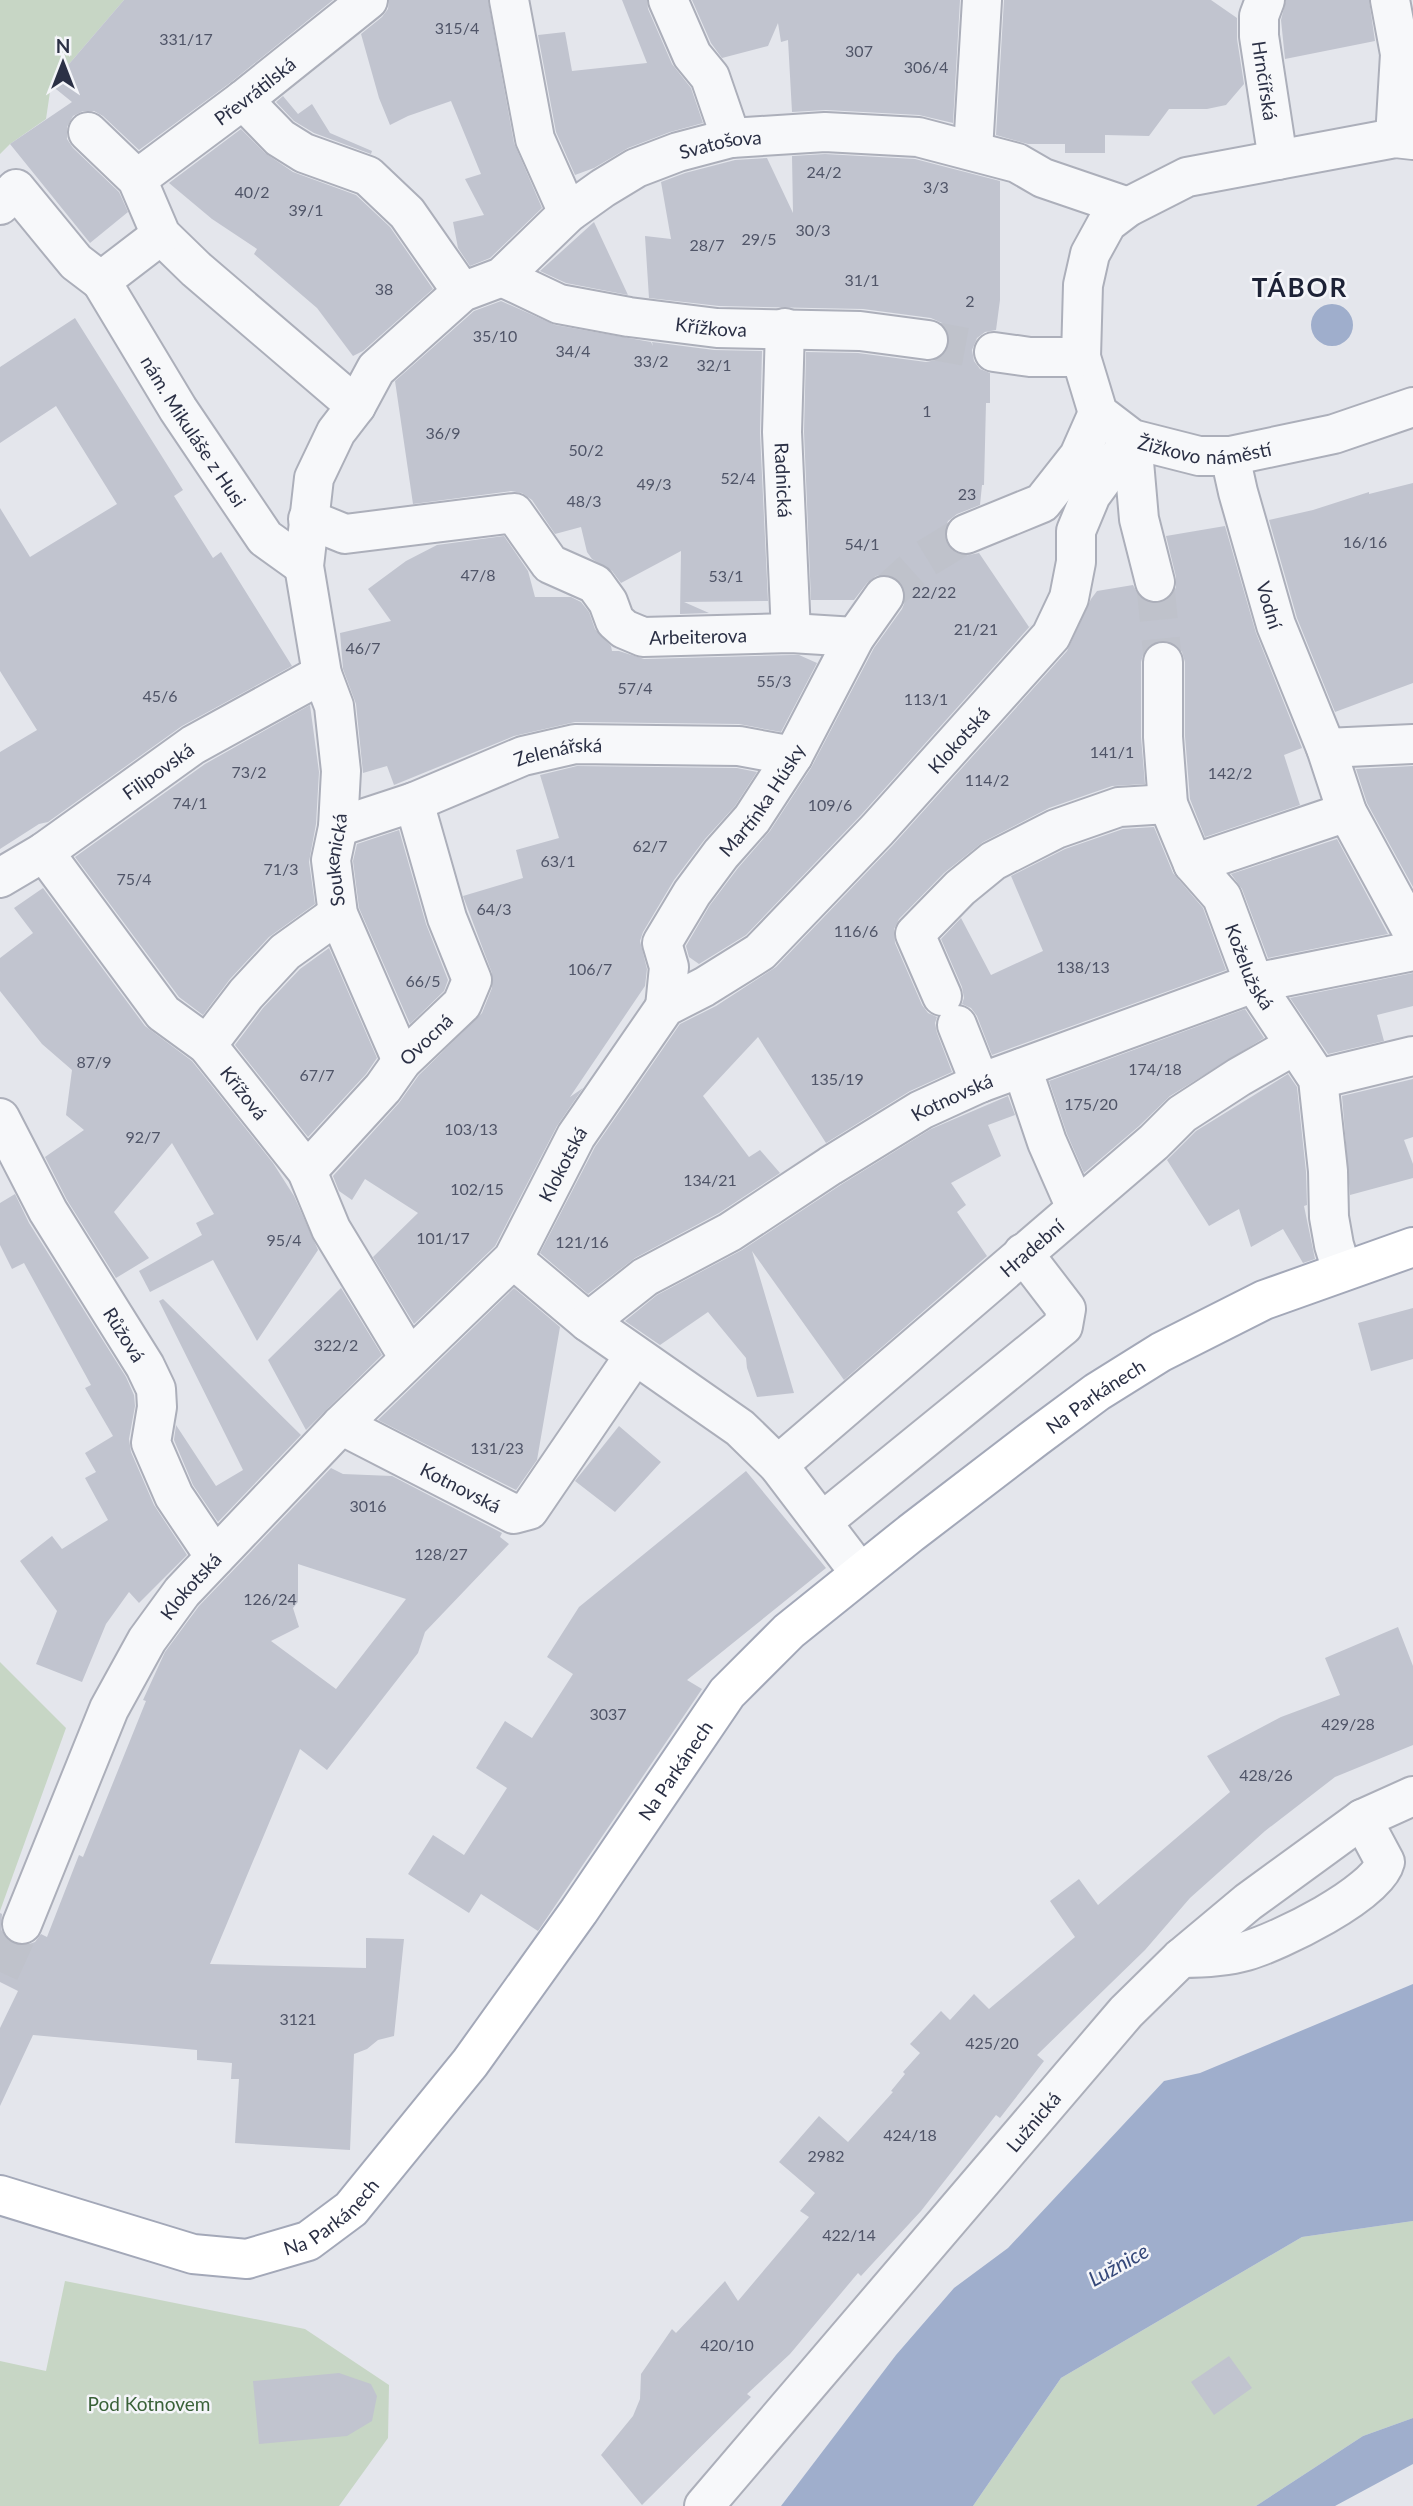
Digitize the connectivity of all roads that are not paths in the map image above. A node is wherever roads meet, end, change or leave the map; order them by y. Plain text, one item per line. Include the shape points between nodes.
1 (368, 0) edge
2 (509, 0) edge
3 (668, 0) edge
4 (982, 0) edge
5 (1390, 0) edge
6 (1252, 5) edge
7 (243, 100) junction
8 (88, 132) dead end
9 (731, 138) junction
10 (1404, 139) edge
11 (973, 150) junction
12 (1278, 160) junction
13 (138, 179) junction
14 (8, 197) edge
15 (1128, 207) junction
16 (568, 213) junction
17 (161, 235) junction
18 (502, 277) junction
19 (101, 281) junction
20 (462, 292) junction
21 (785, 328) junction
22 (928, 340) tunnel mouth
23 (994, 352) tunnel mouth
24 (1081, 357) junction
25 (356, 406) junction
26 (1413, 407) edge
27 (1098, 413) junction
28 (1132, 439) junction
29 (1230, 456) junction
30 (309, 519) junction
31 (966, 534) tunnel mouth
32 (304, 566) junction
33 (1155, 582) tunnel mouth
34 (884, 596) tunnel mouth
35 (792, 633) junction
36 (855, 637) junction
37 (320, 661) junction
38 (1163, 662) tunnel mouth
39 (1413, 744) edge
40 (1326, 748) junction
41 (793, 757) junction
42 (414, 802) junction
43 (1168, 804) junction
44 (1347, 813) junction
45 (338, 827) junction
46 (44, 852) junction
47 (1193, 864) junction
48 (0, 878) edge
49 (338, 914) junction
50 (1413, 933) edge
51 (1413, 951) edge
52 (1254, 983) junction
53 (665, 1007) junction
54 (207, 1045) junction
55 (1295, 1045) junction
56 (1413, 1056) edge
57 (402, 1061) junction
58 (1022, 1068) junction
59 (1318, 1079) junction
60 (980, 1083) junction
61 (0, 1118) edge
62 (307, 1171) junction
63 (1076, 1208) junction
64 (1413, 1247) edge
65 (1023, 1253) junction
66 (513, 1259) junction
67 (1342, 1271) junction
68 (588, 1322) junction
69 (634, 1356) junction
70 (409, 1358) junction
71 (341, 1425) junction
72 (778, 1465) junction
73 (822, 1522) junction
74 (215, 1557) junction
75 (860, 1573) junction
76 (1413, 1796) edge
77 (1362, 1819) junction
78 (22, 1924) tunnel mouth
79 (1181, 1958) junction
80 (0, 2195) edge
81 (704, 2506) edge

1 - 7 street, Převrátilská
2 - 16 street via 535,139
3 - 9 street via 692,55 710,77
4 - 11 street
5 - 10 street via 1400,54
6 - 12 street, Hrnčířská
7 - 13 street, Převrátilská
7 - 20 street via 281,138 304,153 368,176 407,213
8 - 13 street
9 - 11 street, Svatošova via 825,132 918,137
9 - 16 street, Svatošova via 636,168
10 - 12 street
11 - 15 street, Svatošova
12 - 15 street via 1187,177
13 - 17 street
14 - 19 street, nám. Mikuláše z Husi
15 - 24 street via 1107,223 1090,254 1083,285
16 - 18 street, Svatošova
17 - 19 street
17 - 25 street
18 - 20 street, Svatošova
18 - 21 street, Křížkova via 559,304 629,317 717,328
19 - 32 street, nám. Mikuláše z Husi via 178,409 265,538
20 - 25 street, Svatošova via 376,369
21 - 22 street, Křížkova
21 - 35 street, Radnická via 782,432
23 - 24 street
24 - 27 street
25 - 30 street via 336,432 314,478
26 - 29 street, Žižkovo náměstí via 1334,434
27 - 28 street, Žižkovo náměstí
27 - 31 street via 1079,456 1042,503
28 - 29 street, Žižkovo náměstí via 1199,456
28 - 33 street via 1139,519
28 - 53 street, Klokotská via 1091,495 1076,531 1069,598 1051,636 760,952
29 - 40 street, Vodní via 1276,625
30 - 32 street
30 - 35 street, Arbeiterova via 345,534 514,513 550,564 595,584 624,629 643,637
32 - 37 street
34 - 36 street, Martínka Húsky
35 - 36 street, Arbeiterova
36 - 41 street, Martínka Húsky
37 - 45 street, Soukenická via 334,706 341,771
37 - 46 street, Filipovská
38 - 43 street, Koželužská
39 - 40 street
40 - 44 street, Vodní
41 - 42 street, Zelenářská via 739,746 575,744 523,756
41 - 53 street, Martínka Húsky via 752,819 692,894 662,943 670,967
42 - 45 street, Zelenářská
42 - 57 street, Ovocná via 447,918 472,980 462,1004
43 - 47 street, Koželužská
43 - 60 street via 1119,807 1056,829 993,861 915,934
44 - 47 street
44 - 50 street, Vodní
45 - 49 street, Soukenická via 331,860
46 - 48 street, Filipovská
46 - 54 street, Křížová via 163,1013
47 - 52 street, Koželužská via 1222,897
49 - 54 street via 285,952 246,993
49 - 57 street, Soukenická
51 - 52 street, Kotnovská
52 - 55 street, Koželužská
52 - 58 street, Kotnovská
53 - 66 street, Klokotská via 576,1136
54 - 62 street, Křížová
55 - 59 street, Koželužská
55 - 63 street, Hradební via 1182,1114
56 - 59 street
57 - 62 street, Ovocná
58 - 60 street, Kotnovská
58 - 63 street
59 - 67 street, Koželužská via 1329,1217
60 - 68 street, Kotnovská via 921,1110 730,1232 645,1277
61 - 74 street, Růžová via 48,1211 145,1366 156,1389 151,1443 174,1496
62 - 70 street, Křížová via 331,1229
63 - 65 street, Hradební
64 - 67 main road, Na Parkánech
65 - 72 street, Hradební
65 - 73 street via 1066,1309 1063,1326
66 - 68 street
66 - 70 street, Klokotská
67 - 75 main road, Na Parkánech via 1264,1300 1161,1352 1097,1392
68 - 69 street
69 - 71 street, Kotnovská via 529,1510 514,1514
69 - 72 street via 740,1428
70 - 71 street, Klokotská
71 - 74 street, Klokotská
72 - 73 street
73 - 75 street
74 - 78 street, Klokotská via 147,1640 109,1709
75 - 80 main road, Na Parkánech via 789,1631 727,1693 470,2063 351,2209 308,2241 247,2259 193,2254
76 - 77 street, Lužnická
77 - 79 street, Lužnická via 1248,1902
77 - 79 street via 1385,1862 1369,1886 1322,1917 1248,1951
79 - 81 street, Lužnická via 1126,2012

